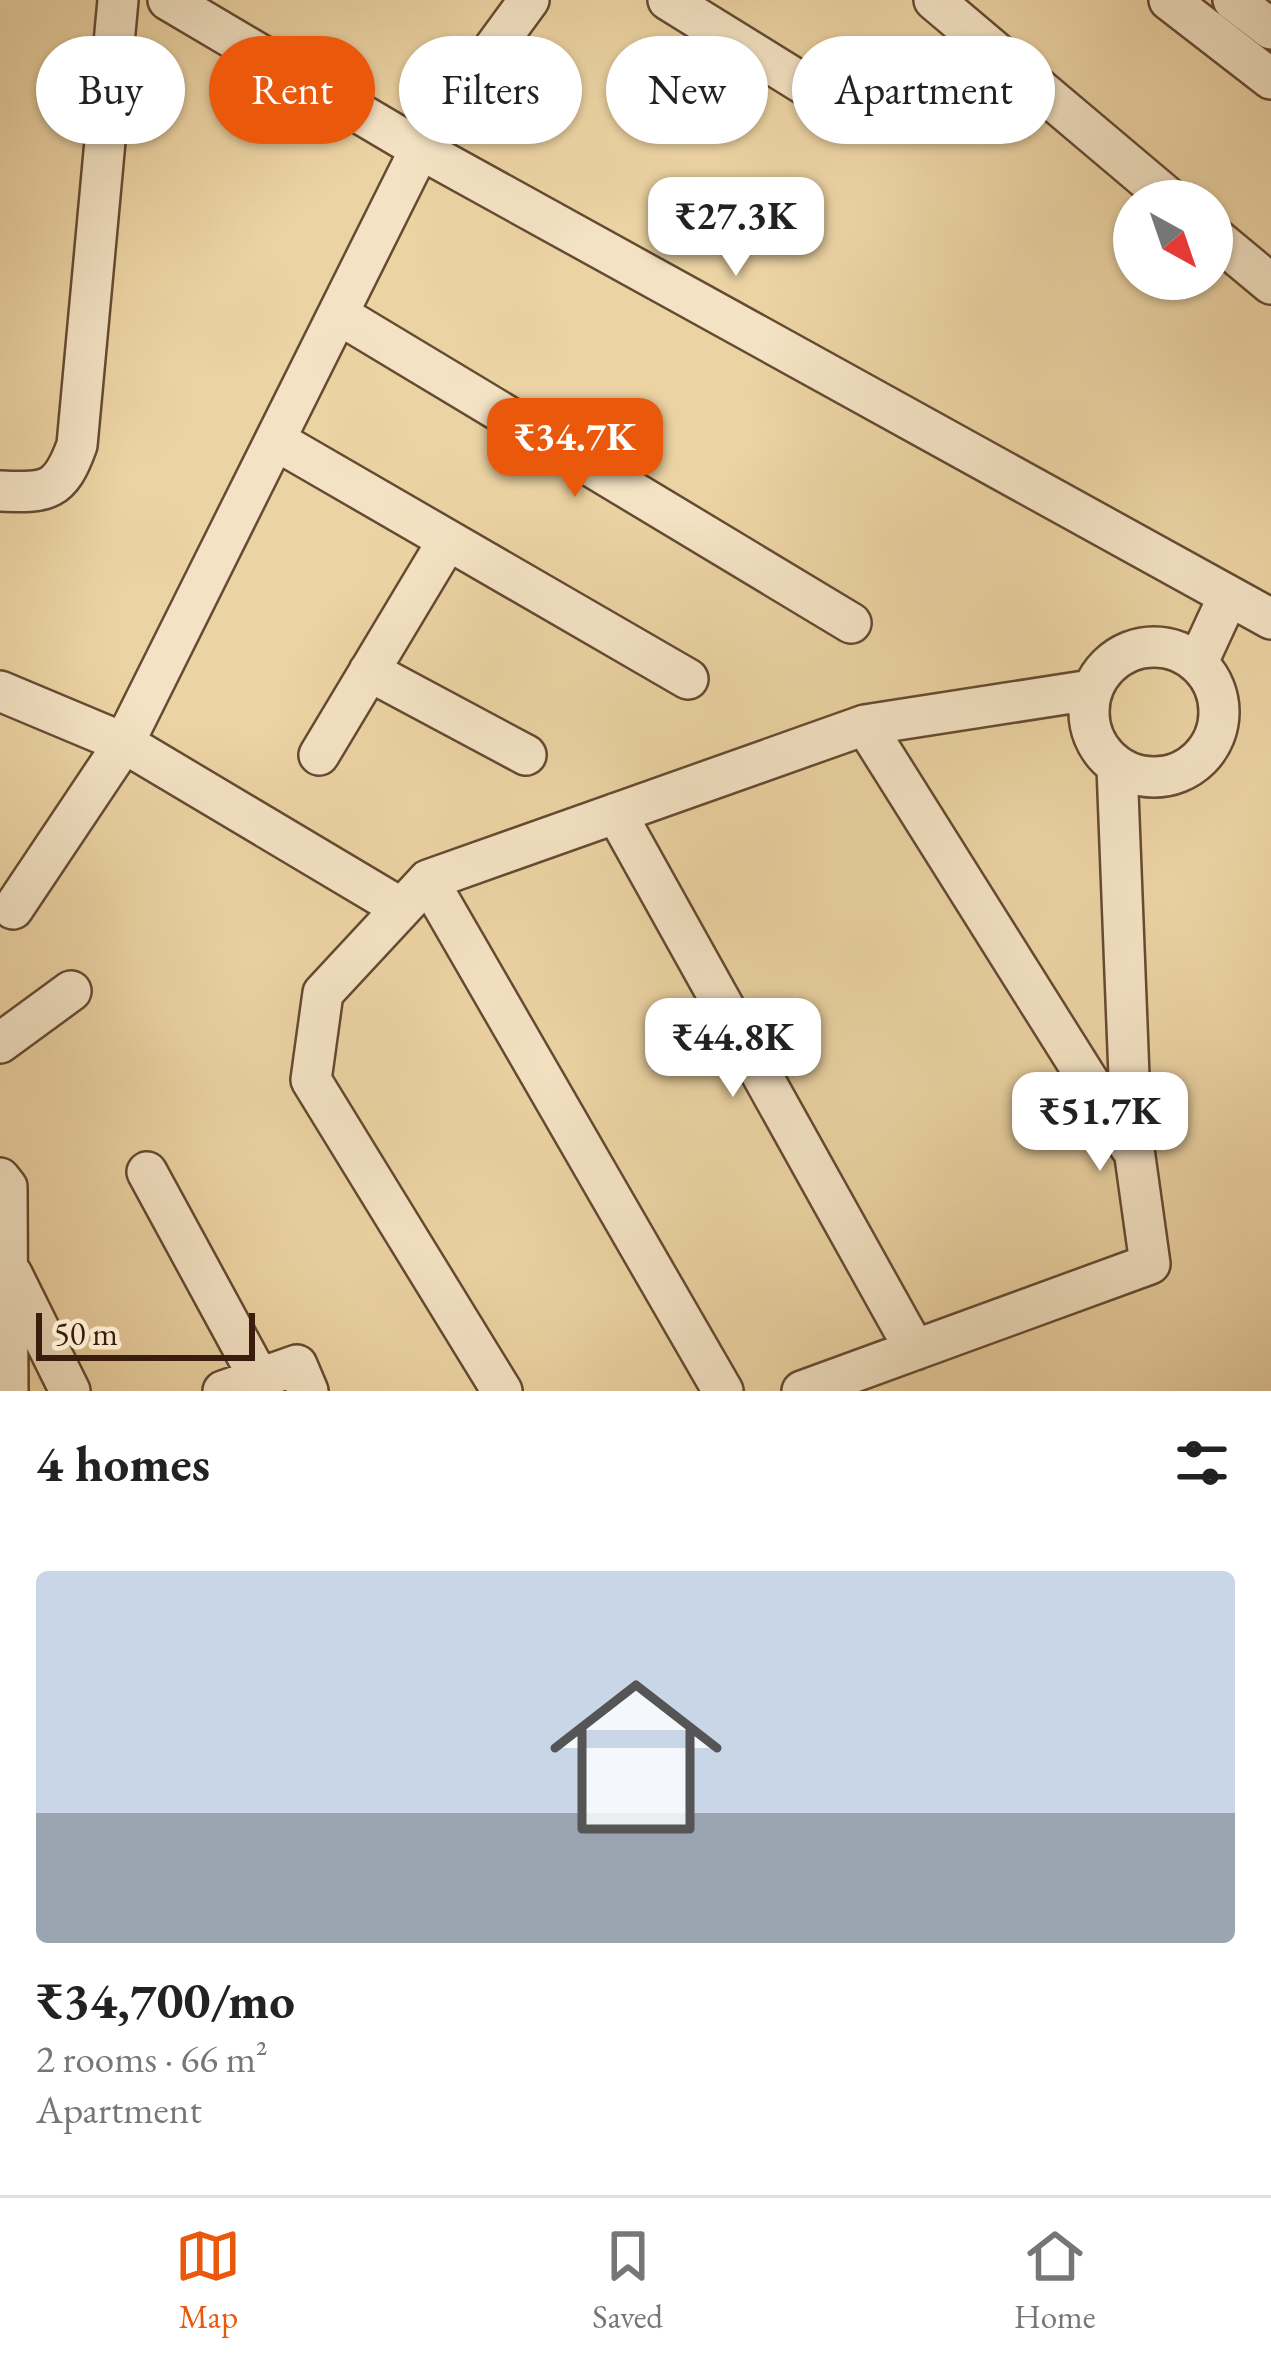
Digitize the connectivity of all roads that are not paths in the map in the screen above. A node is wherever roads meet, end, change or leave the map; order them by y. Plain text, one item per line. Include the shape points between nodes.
1 (118, 0) edge
2 (168, 0) edge
3 (529, 0) edge
4 (668, 0) edge
5 (934, 0) edge
6 (1169, 0) edge
7 (1233, 0) edge
8 (1271, 29) edge
9 (792, 76) edge
10 (1271, 79) edge
11 (420, 149) junction
12 (1147, 180) edge
13 (1233, 252) edge
14 (1271, 284) edge
15 (338, 314) junction
16 (275, 440) junction
17 (0, 490) edge
18 (448, 540) junction
19 (1228, 597) junction
20 (1271, 620) edge
21 (851, 623) dead end
22 (1198, 662) junction
23 (369, 671) junction
24 (688, 679) dead end
25 (1091, 690) junction
26 (0, 691) edge
27 (865, 725) junction
28 (124, 743) junction
29 (526, 754) dead end
30 (319, 755) dead end
31 (1117, 767) junction
32 (616, 813) junction
33 (414, 894) junction
34 (13, 909) dead end
35 (71, 991) dead end
36 (0, 1043) edge
37 (1135, 1156) junction
38 (147, 1172) dead end
39 (0, 1178) edge
40 (8, 1264) junction
41 (915, 1350) junction
42 (241, 1385) edge
43 (8, 1391) edge
44 (70, 1391) edge
45 (308, 1391) edge
46 (502, 1391) edge
47 (723, 1391) edge
48 (802, 1391) edge

1 - 17 street via 76,445 67,472 50,488
2 - 11 street
3 - 11 street
4 - 9 street
5 - 12 street
6 - 10 street
7 - 8 street
11 - 15 street
11 - 19 street
13 - 14 street
15 - 16 street
15 - 21 street
16 - 18 street
16 - 28 street
18 - 23 street
18 - 24 street
19 - 20 street
19 - 22 street
22 - 25 street via 1145,646 1113,659
22 - 31 street via 1219,697 1217,731 1198,761 1169,776
23 - 29 street
23 - 30 street
25 - 27 street
25 - 31 street via 1088,723
26 - 28 street
27 - 32 street
27 - 37 street
28 - 33 street
28 - 34 street
31 - 37 street
32 - 33 street
32 - 41 street
33 - 46 street via 323,993 311,1080
33 - 47 street
35 - 36 street
37 - 41 street via 1150,1264
38 - 42 street
39 - 40 street via 7,1186
40 - 43 street
40 - 44 street
41 - 48 street
42 - 45 street via 297,1365

